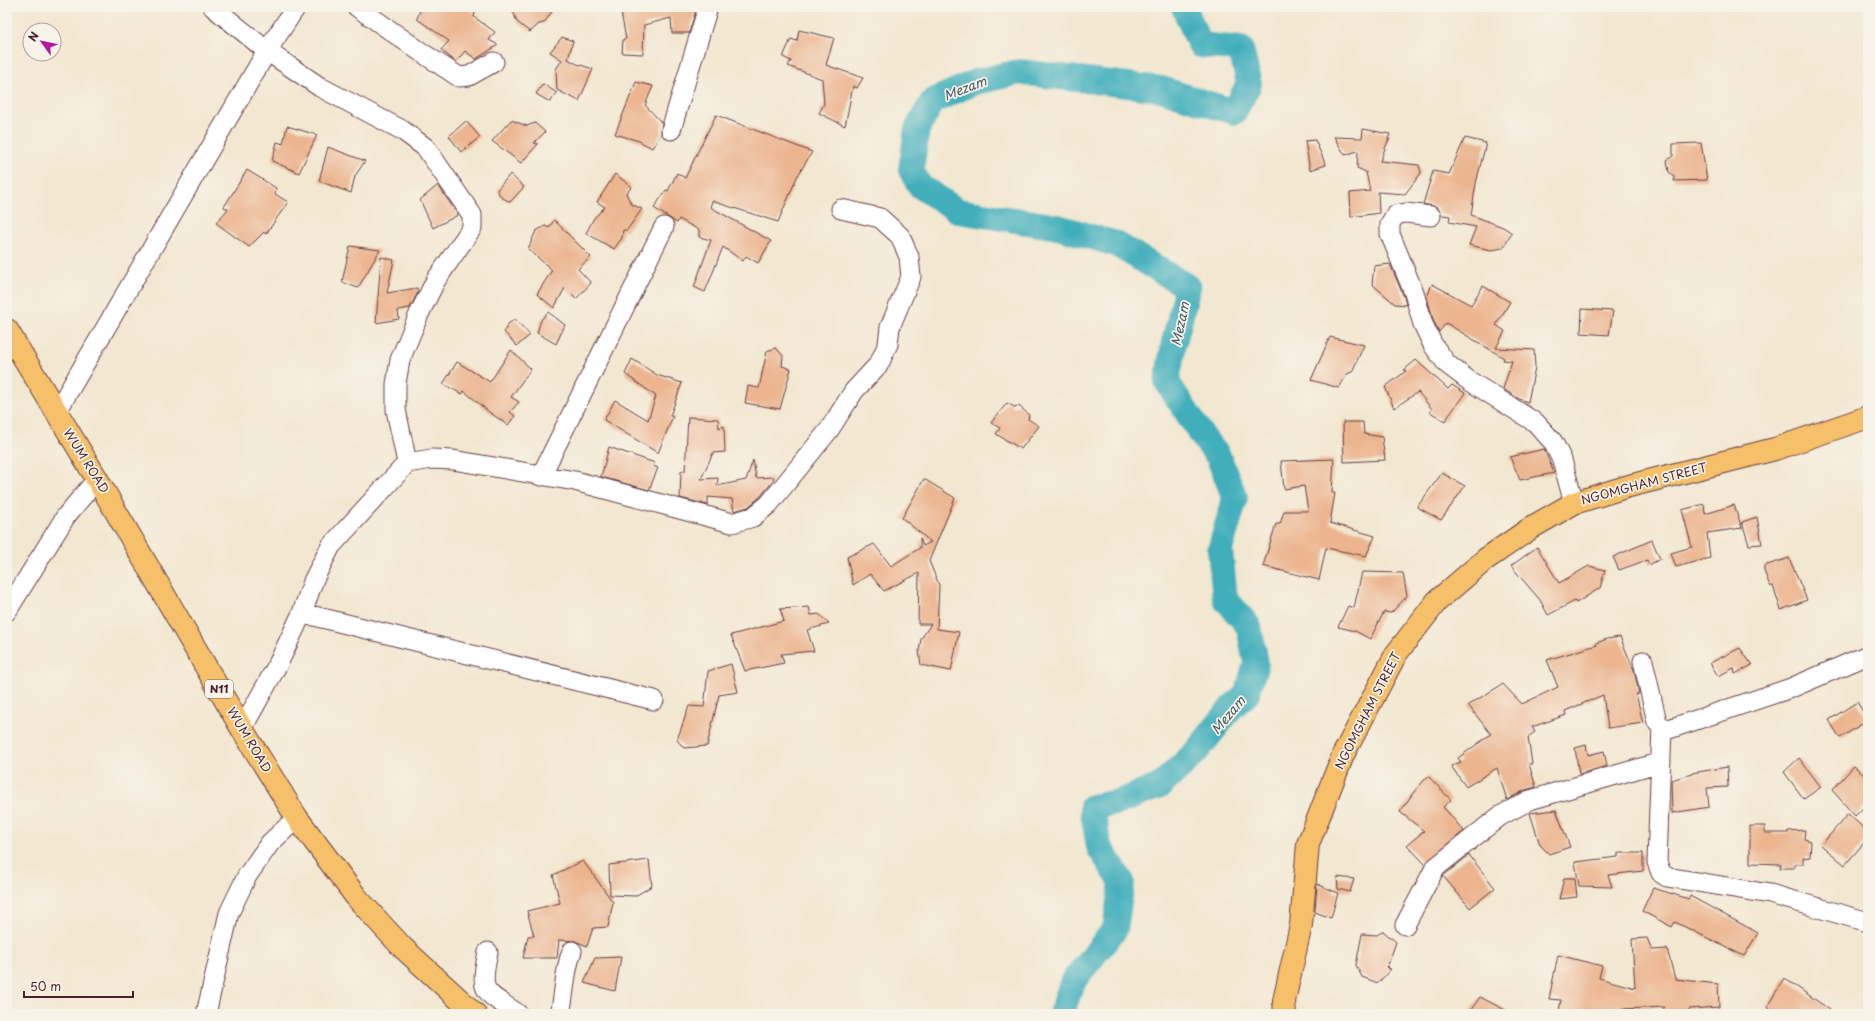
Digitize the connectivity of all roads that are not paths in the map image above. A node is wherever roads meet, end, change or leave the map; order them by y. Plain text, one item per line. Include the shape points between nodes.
1 (213, 7) edge
2 (296, 7) edge
3 (357, 7) edge
4 (708, 7) edge
5 (267, 51) junction
6 (494, 62) dead end
7 (671, 130) dead end
8 (842, 209) dead end
9 (1432, 216) dead end
10 (664, 227) dead end
11 (7, 330) edge
12 (56, 413) junction
13 (1868, 417) edge
14 (407, 463) junction
15 (542, 476) junction
16 (97, 479) junction
17 (1574, 503) junction
18 (7, 611) edge
19 (302, 613) junction
20 (1868, 655) edge
21 (1643, 661) dead end
22 (654, 700) dead end
23 (1662, 727) junction
24 (242, 729) junction
25 (1661, 762) junction
26 (297, 818) junction
27 (1868, 922) edge
28 (1405, 926) dead end
29 (572, 951) dead end
30 (488, 952) dead end
31 (206, 1014) edge
32 (475, 1014) edge
33 (518, 1014) edge
34 (560, 1014) edge
35 (1285, 1014) edge

1 - 5 street
2 - 5 street
3 - 6 street via 459,77 469,76
4 - 7 street
5 - 12 street
5 - 14 street via 320,87 402,130 426,148 472,215 472,228 436,280 400,360 396,384 396,410
8 - 15 street via 880,218 900,236 910,257 911,277 890,327 888,344 879,364 854,391 829,430 769,504 753,517 732,523 575,481
9 - 17 street via 1406,213 1395,215 1390,224 1390,234 1433,345 1447,364 1536,423 1553,442 1562,460
10 - 15 street
11 - 12 main road, WUM ROAD / N11
12 - 16 main road, WUM ROAD / N11
13 - 17 main road, NGOMGHAM STREET via 1775,449 1629,486
14 - 15 street via 432,459 453,460
14 - 19 street via 331,546 314,580
16 - 18 street via 66,516
16 - 24 main road, WUM ROAD / N11
17 - 35 main road, NGOMGHAM STREET via 1534,526 1486,559 1437,601 1396,654 1343,754 1308,844 1301,925 1284,1001
19 - 22 street
19 - 24 street via 278,664
20 - 23 street via 1784,691 1669,729
21 - 23 street via 1657,722
23 - 25 street
24 - 26 main road, WUM ROAD / N11
25 - 27 street via 1657,862 1666,877 1770,894
25 - 28 street via 1530,800 1500,816 1435,868
26 - 31 street via 270,843 246,876 229,913
26 - 32 main road, WUM ROAD / N11 via 362,903 402,946
29 - 34 street via 567,965
30 - 33 street via 483,978 484,988

